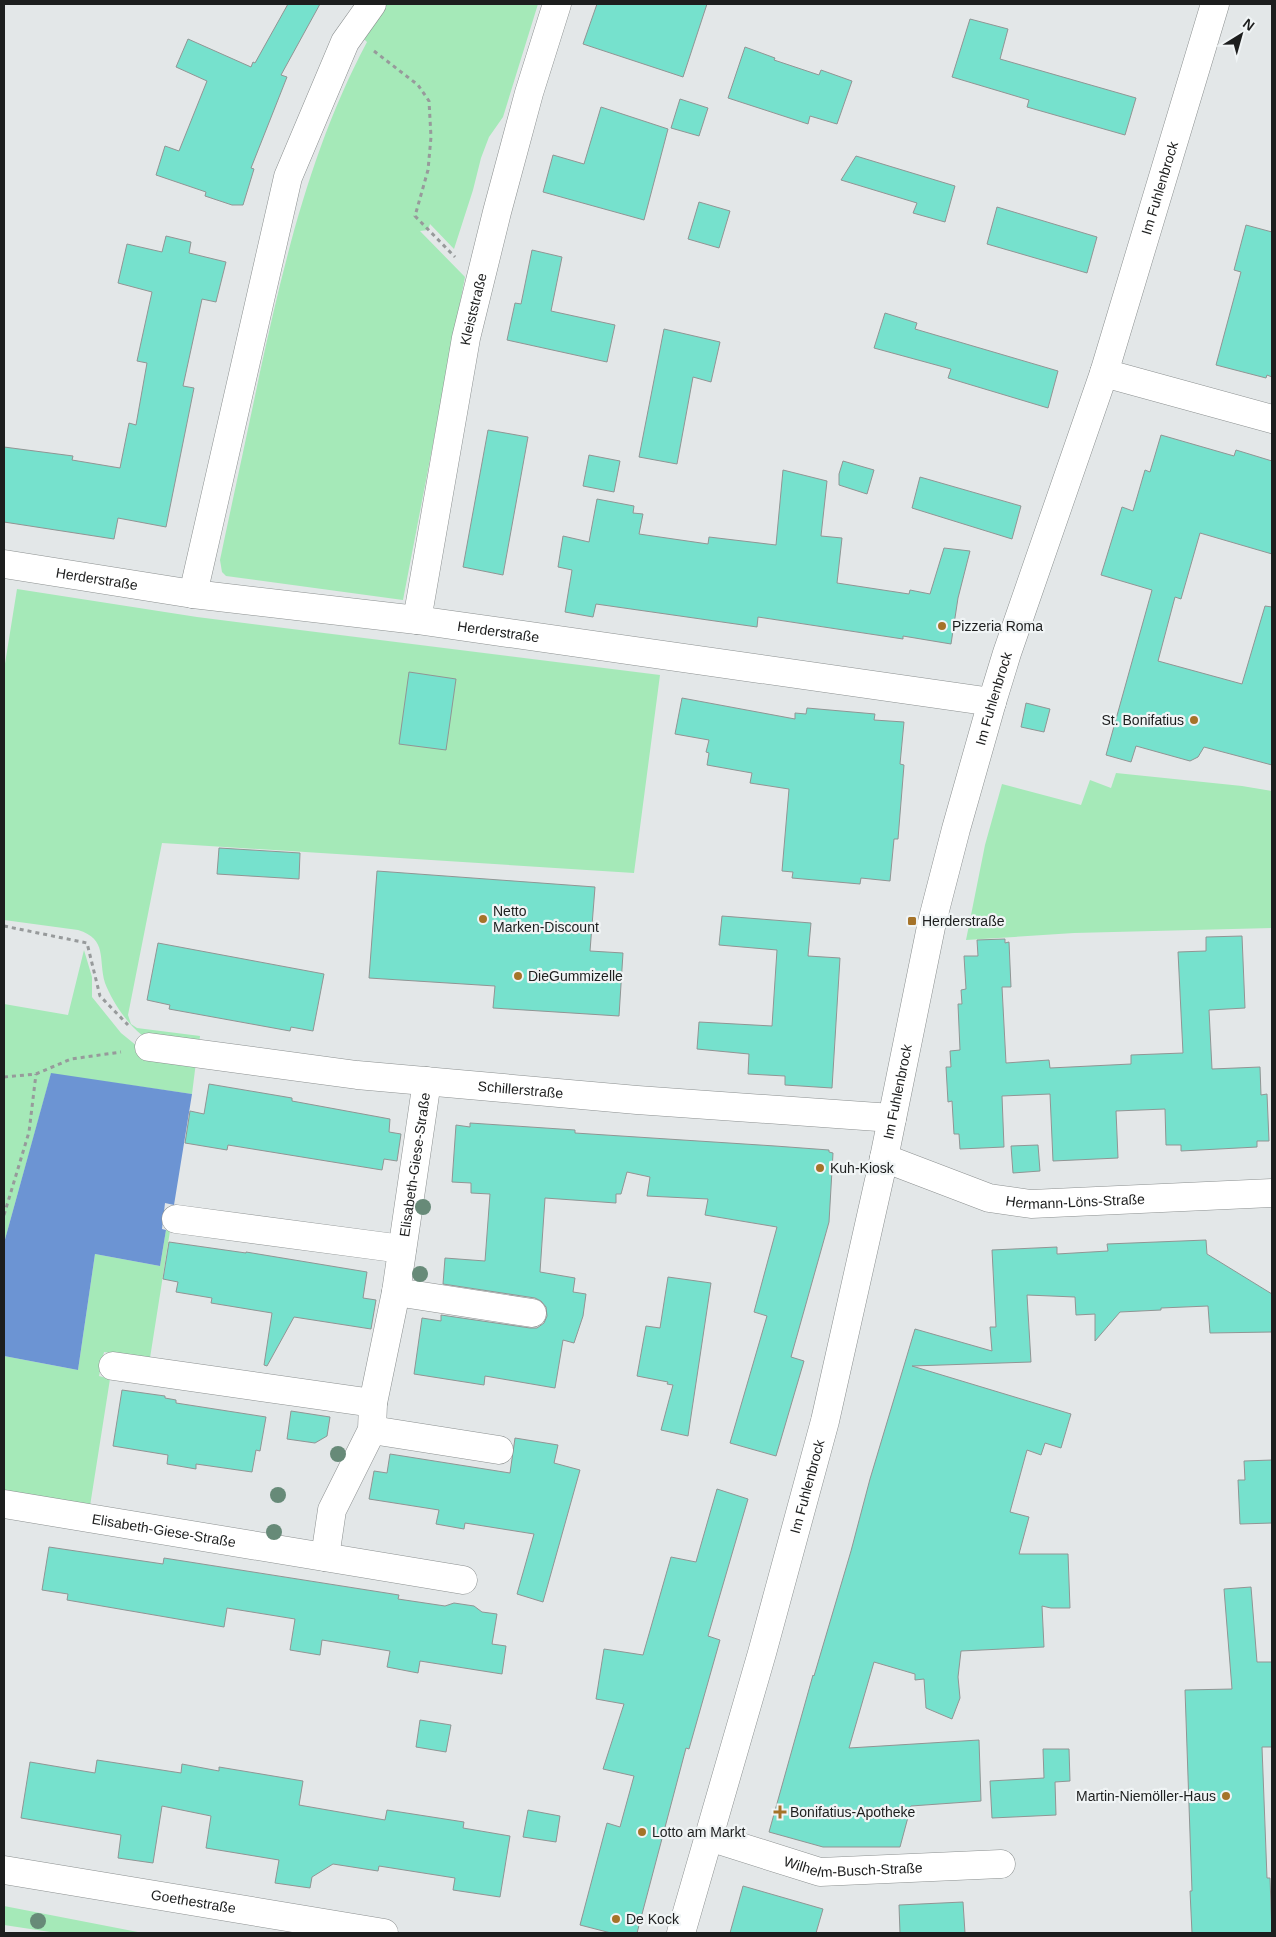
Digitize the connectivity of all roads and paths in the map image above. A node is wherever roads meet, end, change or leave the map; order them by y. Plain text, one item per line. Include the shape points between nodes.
1 (372, 4) edge
2 (557, 4) edge
3 (1215, 4) edge
4 (351, 35) junction
5 (480, 282) junction
6 (1104, 373) junction
7 (1272, 419) edge
8 (4, 564) edge
9 (194, 594) junction
10 (417, 620) junction
11 (992, 702) junction
12 (4, 926) edge
13 (149, 1048) junction
14 (36, 1074) junction
15 (4, 1077) edge
16 (427, 1081) junction
17 (892, 1118) junction
18 (884, 1158) junction
19 (1272, 1193) edge
20 (4, 1215) edge
21 (176, 1218) dead end
22 (402, 1249) junction
23 (396, 1292) junction
24 (532, 1313) dead end
25 (113, 1366) dead end
26 (373, 1403) junction
27 (372, 1430) junction
28 (499, 1450) dead end
29 (4, 1504) edge
30 (325, 1557) junction
31 (463, 1580) dead end
32 (709, 1837) junction
33 (1001, 1864) dead end
34 (4, 1870) edge
35 (384, 1933) edge
36 (681, 1933) edge

1 - 4 street
2 - 5 street, Kleiststraße via 529,93
3 - 6 street, Im Fuhlenbrock
4 - 5 path via 418,86 429,101 431,137 428,170 415,216
4 - 9 street via 288,177
5 - 10 street, Kleiststraße via 466,338
6 - 7 street
6 - 11 street, Im Fuhlenbrock
8 - 9 street, Herderstraße
9 - 10 street, Herderstraße
10 - 11 street, Herderstraße
11 - 17 street, Im Fuhlenbrock via 932,922
12 - 13 path via 87,943 100,996
13 - 14 path via 71,1059
13 - 16 street, Schillerstraße
14 - 15 path
14 - 20 path via 29,1132
16 - 17 street, Schillerstraße
16 - 22 street, Elisabeth-Giese-Straße
17 - 18 street, Im Fuhlenbrock
18 - 19 street, Hermann-Löns-Straße via 989,1198 1031,1204
18 - 32 street, Im Fuhlenbrock via 825,1421
21 - 22 street, Elisabeth-Giese-Straße
22 - 23 street, Elisabeth-Giese-Straße
23 - 24 street
23 - 26 street, Elisabeth-Giese-Straße
25 - 26 street
26 - 27 street, Elisabeth-Giese-Straße
27 - 28 street
27 - 30 street, Elisabeth-Giese-Straße via 332,1510
29 - 30 street, Elisabeth-Giese-Straße
30 - 31 street, Elisabeth-Giese-Straße
32 - 33 street, Wilhelm-Busch-Straße via 820,1872
32 - 36 street, Im Fuhlenbrock
34 - 35 street, Goethestraße

